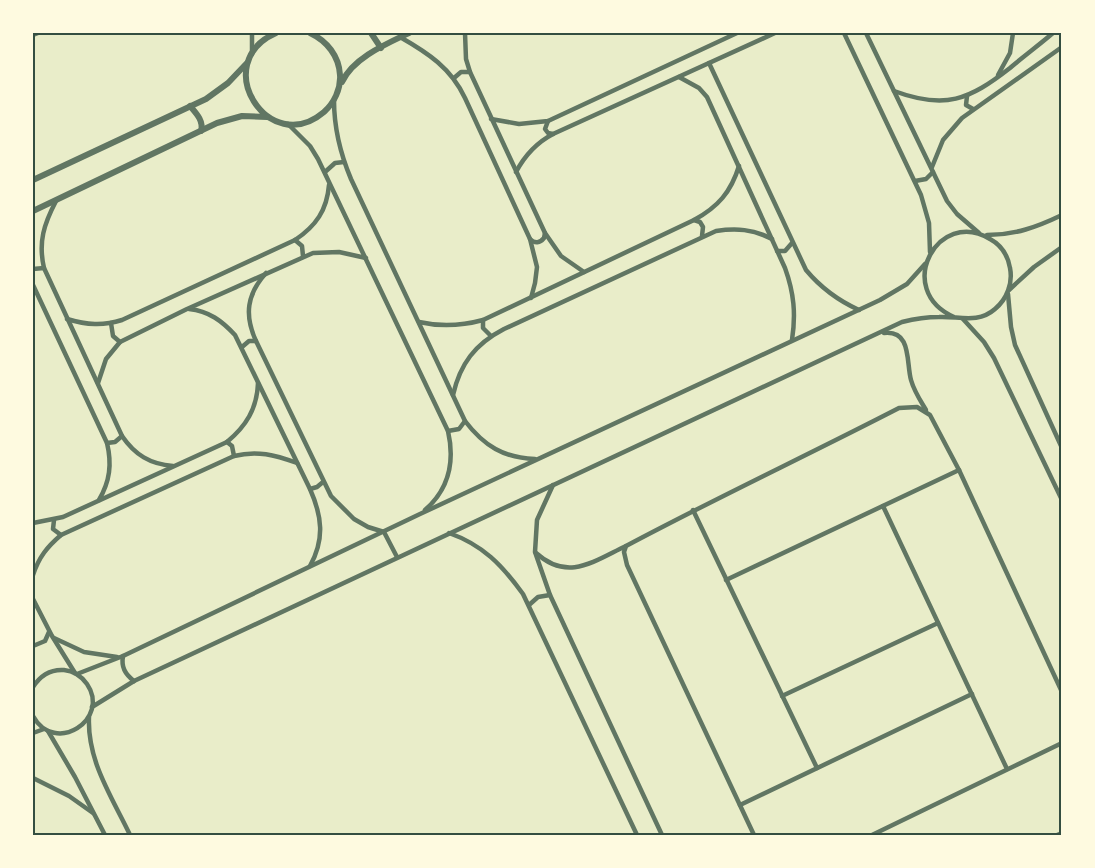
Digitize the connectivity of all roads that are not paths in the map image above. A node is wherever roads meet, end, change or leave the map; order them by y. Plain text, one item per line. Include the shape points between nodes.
1 (38, 33) edge
2 (252, 33) edge
3 (276, 33) edge
4 (310, 33) edge
5 (371, 33) edge
6 (410, 33) edge
7 (465, 33) edge
8 (737, 33) edge
9 (775, 33) edge
10 (844, 33) edge
11 (866, 33) edge
12 (1013, 33) edge
13 (1053, 33) edge
14 (33, 36) edge
15 (400, 37) junction
16 (1062, 47) edge
17 (381, 48) junction
18 (252, 54) junction
19 (248, 63) junction
20 (709, 63) junction
21 (470, 72) junction
22 (679, 77) junction
23 (454, 78) junction
24 (995, 80) junction
25 (339, 88) junction
26 (894, 91) junction
27 (968, 96) junction
28 (334, 100) junction
29 (190, 106) junction
30 (974, 109) junction
31 (267, 117) junction
32 (491, 119) junction
33 (548, 121) junction
34 (288, 124) junction
35 (201, 130) junction
36 (553, 134) junction
37 (344, 162) junction
38 (739, 166) junction
39 (933, 170) junction
40 (325, 172) junction
41 (516, 172) junction
42 (33, 178) edge
43 (915, 181) junction
44 (329, 183) junction
45 (57, 199) junction
46 (33, 211) edge
47 (1062, 215) edge
48 (694, 220) junction
49 (545, 233) junction
50 (983, 235) junction
51 (702, 236) junction
52 (772, 238) junction
53 (530, 239) junction
54 (295, 240) junction
55 (792, 243) junction
56 (1062, 247) edge
57 (777, 250) junction
58 (930, 253) junction
59 (303, 256) junction
60 (366, 258) junction
61 (926, 262) junction
62 (33, 268) edge
63 (44, 268) junction
64 (584, 272) junction
65 (266, 273) junction
66 (33, 285) edge
67 (1009, 291) junction
68 (531, 298) junction
69 (187, 309) junction
70 (859, 310) junction
71 (954, 317) junction
72 (67, 319) junction
73 (963, 319) junction
74 (483, 320) junction
75 (419, 322) junction
76 (111, 324) junction
77 (878, 334) junction
78 (491, 336) junction
79 (792, 340) junction
80 (256, 341) junction
81 (120, 342) junction
82 (242, 347) junction
83 (258, 380) junction
84 (98, 383) junction
85 (453, 395) junction
86 (930, 415) junction
87 (465, 421) junction
88 (448, 431) junction
89 (122, 436) junction
90 (227, 442) junction
91 (107, 443) junction
92 (1062, 448) edge
93 (234, 456) junction
94 (538, 459) junction
95 (297, 463) junction
96 (173, 466) junction
97 (959, 470) junction
98 (323, 482) junction
99 (553, 484) junction
100 (309, 489) junction
101 (99, 500) junction
102 (1062, 500) edge
103 (883, 506) junction
104 (693, 510) junction
105 (420, 514) junction
106 (54, 520) junction
107 (33, 523) edge
108 (384, 532) junction
109 (449, 533) junction
110 (61, 535) junction
111 (626, 546) junction
112 (535, 552) junction
113 (397, 557) junction
114 (309, 568) junction
115 (33, 575) edge
116 (726, 580) junction
117 (550, 595) junction
118 (33, 599) edge
119 (529, 605) junction
120 (938, 623) junction
121 (51, 634) junction
122 (33, 646) edge
123 (121, 657) junction
124 (76, 674) junction
125 (134, 681) junction
126 (33, 687) edge
127 (1062, 692) edge
128 (972, 694) junction
129 (782, 696) junction
130 (92, 707) junction
131 (33, 716) edge
132 (89, 717) junction
133 (46, 730) junction
134 (33, 733) edge
135 (1062, 742) edge
136 (817, 768) junction
137 (1007, 769) junction
138 (33, 778) edge
139 (740, 805) junction
140 (94, 813) junction
141 (1062, 833) edge
142 (105, 835) edge
143 (130, 835) edge
144 (637, 835) edge
145 (662, 835) edge
146 (754, 835) edge
147 (872, 835) edge
148 (1057, 835) edge

1 - 14 street
2 - 18 street
3 - 18 street
4 - 25 street via 334,54
5 - 17 street
6 - 15 street
7 - 21 street
8 - 33 street
9 - 20 street
10 - 43 street
11 - 26 street
12 - 24 street via 1010,53
13 - 24 street
15 - 17 street
15 - 23 street via 431,56
16 - 30 street
17 - 25 street via 354,65
18 - 19 street
19 - 29 street via 217,92
19 - 31 street via 251,99
20 - 22 street
20 - 55 street
21 - 23 street via 461,72
21 - 32 street
22 - 36 street
22 - 38 street via 707,97
23 - 53 street
24 - 27 street
25 - 28 street
26 - 27 street via 938,101
26 - 39 street
27 - 30 street via 966,105
28 - 34 street via 310,121
28 - 37 street via 335,130
29 - 35 street via 201,120
29 - 42 street
30 - 39 street via 952,128 940,147
31 - 34 street
31 - 35 street via 242,116
32 - 33 street via 519,124
32 - 41 street
33 - 36 street via 545,129
34 - 40 street via 310,146
35 - 45 street
36 - 41 street via 527,153
37 - 40 street via 335,163
37 - 75 street
38 - 48 street via 723,198
38 - 52 street
39 - 43 street via 926,179
39 - 50 street via 957,214
40 - 44 street
41 - 49 street
43 - 58 street via 928,216
44 - 54 street via 328,197 317,222
44 - 60 street
45 - 46 street
45 - 63 street via 40,240
47 - 50 street via 1020,232
48 - 51 street via 703,227
48 - 64 street
49 - 53 street via 540,242
49 - 64 street via 561,256
50 - 58 street via 952,235
50 - 67 street via 1005,254 1011,271
51 - 52 street via 716,231 745,230
51 - 78 street
52 - 57 street
53 - 68 street via 537,267
54 - 59 street via 302,246
54 - 76 street
55 - 57 street via 785,251
55 - 70 street via 815,280 835,298
56 - 67 street
57 - 79 street via 792,285
58 - 61 street
59 - 60 street via 339,252
59 - 65 street
60 - 88 street
61 - 70 street via 895,293
61 - 71 street via 927,291 937,307
62 - 63 street
63 - 72 street
64 - 68 street
65 - 69 street
65 - 80 street via 248,305
66 - 91 street
67 - 73 street via 990,313
67 - 92 street via 1015,345
68 - 74 street
69 - 81 street
69 - 82 street via 200,310 225,324
70 - 79 street
71 - 73 street
71 - 77 street via 915,319
72 - 76 street via 89,325
72 - 84 street
73 - 102 street via 994,358
74 - 75 street via 451,326
74 - 78 street via 483,328
75 - 85 street
76 - 81 street via 113,336
77 - 86 street via 895,334 904,341 912,383
77 - 99 street
78 - 85 street via 469,355
79 - 94 street
80 - 82 street
80 - 98 street
81 - 84 street via 106,359
82 - 83 street
83 - 90 street via 254,408 243,427
83 - 95 street
84 - 89 street
85 - 87 street
86 - 97 street
86 - 104 street via 917,407 899,408
87 - 88 street via 459,429
87 - 94 street via 489,446 504,454
88 - 105 street via 451,467 445,485 435,502
89 - 91 street
89 - 96 street via 138,455
90 - 93 street
90 - 96 street
91 - 101 street via 110,466
93 - 95 street via 259,452
93 - 110 street
94 - 105 street
95 - 100 street
96 - 101 street
97 - 103 street
97 - 127 street
98 - 100 street
98 - 108 street via 354,519
99 - 109 street
99 - 112 street via 537,520
100 - 114 street via 317,506 321,531
101 - 106 street
103 - 116 street
103 - 120 street
104 - 111 street
104 - 116 street
105 - 108 street
106 - 107 street
106 - 110 street via 53,529
108 - 113 street
108 - 114 street
109 - 113 street
109 - 119 street via 490,555 508,573
110 - 115 street via 47,546
111 - 112 street via 578,568 559,567
111 - 139 street via 627,565
112 - 117 street
113 - 125 street
114 - 123 street
116 - 129 street
117 - 119 street via 538,597
117 - 145 street
118 - 121 street
119 - 144 street
120 - 128 street
120 - 129 street
121 - 122 street
121 - 123 street via 84,652
121 - 124 street
123 - 124 street
123 - 125 street via 123,667
124 - 126 street via 55,670
124 - 130 street via 90,688
125 - 130 street
128 - 136 street
128 - 137 street
129 - 136 street
130 - 132 street
131 - 133 street
132 - 133 street via 67,733
132 - 143 street via 94,760
133 - 134 street
133 - 140 street
135 - 137 street
136 - 139 street
137 - 147 street
138 - 140 street
139 - 146 street
140 - 142 street
141 - 148 street

